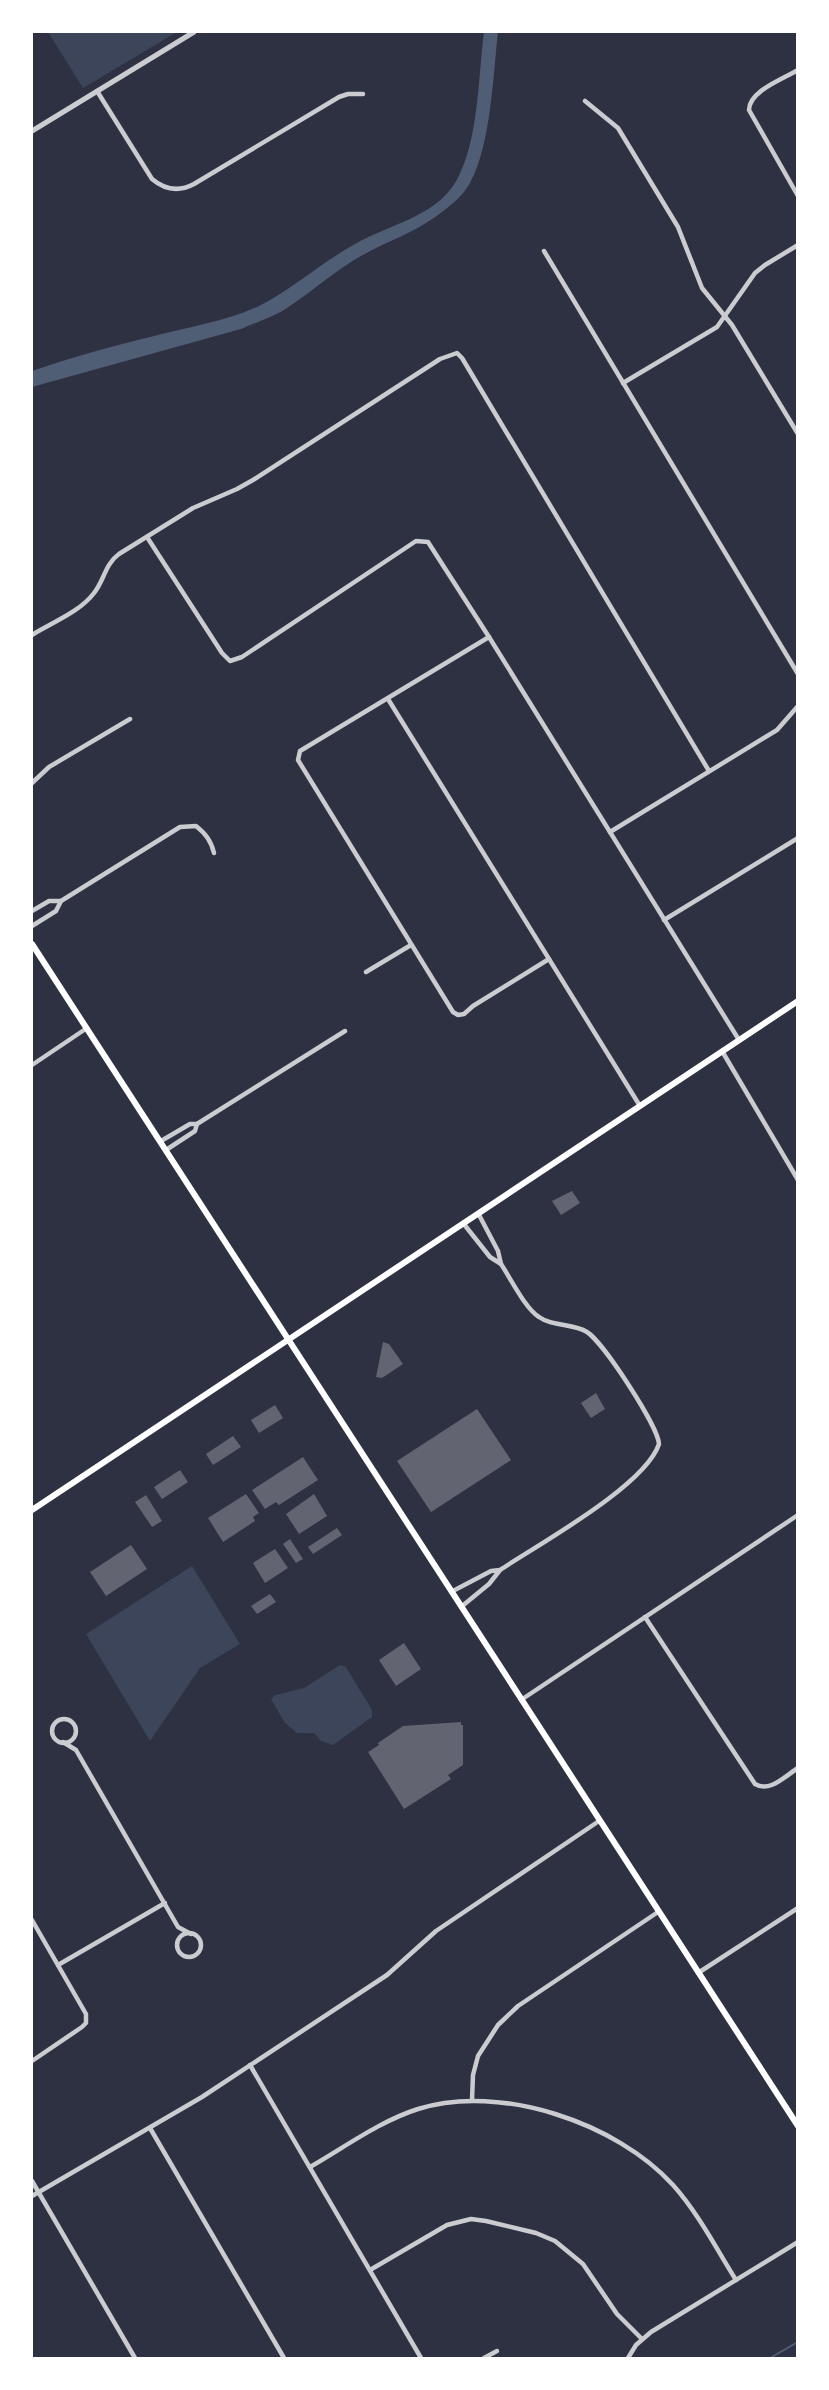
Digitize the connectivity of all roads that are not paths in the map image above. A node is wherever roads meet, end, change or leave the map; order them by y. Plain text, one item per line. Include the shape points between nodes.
1 (194, 32) edge
2 (798, 70) edge
3 (97, 91) junction
4 (363, 94) dead end
5 (585, 101) dead end
6 (32, 131) edge
7 (798, 196) edge
8 (798, 245) edge
9 (544, 251) dead end
10 (725, 316) junction
11 (623, 383) junction
12 (798, 434) edge
13 (147, 537) junction
14 (32, 635) edge
15 (489, 637) junction
16 (798, 674) edge
17 (388, 699) junction
18 (798, 706) edge
19 (130, 719) dead end
20 (709, 771) junction
21 (32, 783) edge
22 (610, 832) junction
23 (798, 838) edge
24 (214, 854) dead end
25 (61, 901) junction
26 (32, 911) edge
27 (664, 920) junction
28 (32, 927) edge
29 (32, 944) edge
30 (411, 945) junction
31 (549, 959) junction
32 (366, 972) dead end
33 (798, 1001) edge
34 (87, 1028) junction
35 (345, 1031) dead end
36 (739, 1040) junction
37 (722, 1051) junction
38 (32, 1065) edge
39 (640, 1106) junction
40 (197, 1124) junction
41 (161, 1141) junction
42 (166, 1150) junction
43 (798, 1180) edge
44 (478, 1213) junction
45 (463, 1223) junction
46 (501, 1264) junction
47 (287, 1339) junction
48 (32, 1510) edge
49 (798, 1515) edge
50 (500, 1570) junction
51 (451, 1592) junction
52 (461, 1607) junction
53 (645, 1617) junction
54 (521, 1700) junction
55 (76, 1735) junction
56 (63, 1742) junction
57 (76, 1750) junction
58 (798, 1768) edge
59 (599, 1821) junction
60 (165, 1903) junction
61 (798, 1908) edge
62 (658, 1912) junction
63 (32, 1920) edge
64 (178, 1927) junction
65 (191, 1934) junction
66 (178, 1941) junction
67 (58, 1965) junction
68 (698, 1973) junction
69 (32, 2061) edge
70 (250, 2065) junction
71 (472, 2100) junction
72 (798, 2126) edge
73 (150, 2128) junction
74 (310, 2167) junction
75 (32, 2181) edge
76 (38, 2192) junction
77 (32, 2196) edge
78 (798, 2242) edge
79 (370, 2270) junction
80 (736, 2280) junction
81 (642, 2339) junction
82 (497, 2351) dead end
83 (135, 2358) edge
84 (284, 2358) edge
85 (421, 2358) edge
86 (484, 2358) edge
87 (628, 2358) edge

1 - 3 street
2 - 7 street via 754,96 749,103 751,116
3 - 4 street via 152,179 164,187 179,189 195,184 339,97
3 - 6 street
5 - 10 street via 618,128 678,228 702,288
8 - 10 street via 755,273
9 - 11 street
10 - 11 street via 717,327
10 - 12 street
11 - 16 street
13 - 14 street via 114,558 90,598
13 - 15 street via 230,661 242,657 422,540 430,545
13 - 20 street via 192,508 253,480 440,359 457,352
15 - 17 street
15 - 22 street
17 - 30 street via 298,755 301,767
17 - 31 street
18 - 20 street via 777,730
19 - 21 street via 49,767
20 - 22 street
22 - 27 street
23 - 27 street
24 - 25 street via 205,832 196,826 180,827
25 - 26 street via 49,901
25 - 28 street via 56,911
27 - 36 street
29 - 34 main road
30 - 31 street via 453,1012 461,1016
30 - 32 street
31 - 39 street
33 - 36 main road
34 - 38 street
34 - 41 main road
35 - 40 street
36 - 37 main road
37 - 39 main road
37 - 43 street
39 - 44 main road
40 - 41 street
40 - 42 street via 195,1131
41 - 42 main road
42 - 47 main road
44 - 45 main road
44 - 46 street
45 - 46 street
45 - 47 main road
46 - 50 street via 535,1315 582,1330 599,1342 653,1425 659,1444 651,1460 624,1489
47 - 48 main road
47 - 51 main road
49 - 53 street
50 - 51 street
50 - 52 street
51 - 52 main road
52 - 54 main road
53 - 54 street
53 - 58 street via 755,1784 770,1786
54 - 59 main road
55 - 56 street
55 - 56 street via 74,1724 60,1720 53,1732
55 - 57 street
56 - 57 street
57 - 60 street
59 - 62 main road
59 - 70 street via 436,1930 387,1975
60 - 64 street
60 - 67 street
61 - 68 street
62 - 68 main road
62 - 71 street via 518,2006 498,2025 478,2056
63 - 67 street
64 - 65 street
64 - 66 street
65 - 66 street
65 - 66 street via 201,1943 193,1956 179,1952
67 - 69 street via 86,2014 86,2023
68 - 72 main road
70 - 73 street
70 - 74 street
71 - 74 street via 441,2103 394,2118
71 - 80 street via 529,2108 589,2126 642,2156 688,2205
73 - 76 street
73 - 84 street
74 - 79 street
75 - 76 street
76 - 77 street
76 - 83 street
78 - 80 street
79 - 81 street via 460,2221 486,2221 536,2233 577,2257 617,2314
79 - 85 street
80 - 81 street
81 - 87 street
82 - 86 street

